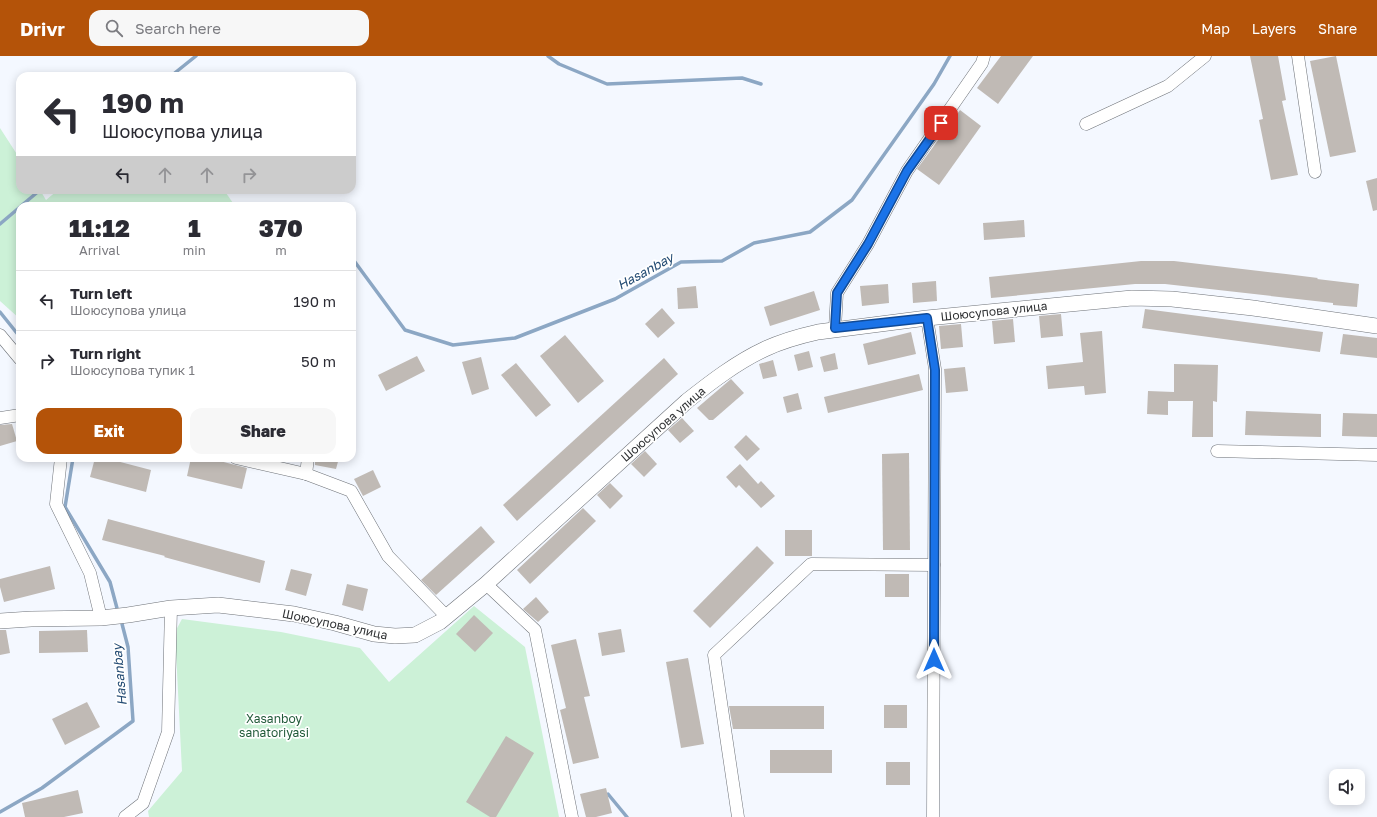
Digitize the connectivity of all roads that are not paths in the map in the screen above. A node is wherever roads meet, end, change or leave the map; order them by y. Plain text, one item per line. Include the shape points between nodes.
1 (984, 56) edge
2 (1205, 56) edge
3 (1298, 56) edge
4 (1086, 124) dead end
5 (1315, 172) dead end
6 (927, 318) junction
7 (1377, 326) edge
8 (835, 328) junction
9 (0, 335) edge
10 (16, 354) edge
11 (16, 416) edge
12 (0, 418) edge
13 (1218, 451) dead end
14 (1377, 455) edge
15 (61, 462) edge
16 (254, 462) edge
17 (308, 462) edge
18 (306, 474) junction
19 (934, 565) junction
20 (486, 584) junction
21 (171, 608) junction
22 (447, 616) junction
23 (101, 618) junction
24 (0, 621) edge
25 (125, 817) edge
26 (572, 817) edge
27 (738, 817) edge
28 (933, 817) edge

1 - 8 street via 982,63 907,171 868,244 837,293
2 - 4 street via 1168,86
3 - 5 street
6 - 7 street, Шоюсупова улица via 1112,299 1152,298 1253,308
6 - 8 street, Шоюсупова улица
6 - 19 street via 935,370
8 - 20 street, Шоюсупова улица via 800,336 764,349 708,385 687,401
9 - 10 street
11 - 12 street
13 - 14 street
15 - 23 street via 56,504 90,573
16 - 18 street
17 - 18 street
18 - 22 street via 351,491 388,556
19 - 27 street via 811,564 714,655
19 - 28 street
20 - 22 street, Шоюсупова улица
20 - 26 street via 535,630
21 - 22 street, Шоюсупова улица via 233,606 294,614 374,634 395,636 415,635
21 - 23 street, Шоюсупова улица
21 - 25 street via 168,732 143,802
23 - 24 street, Шоюсупова улица

